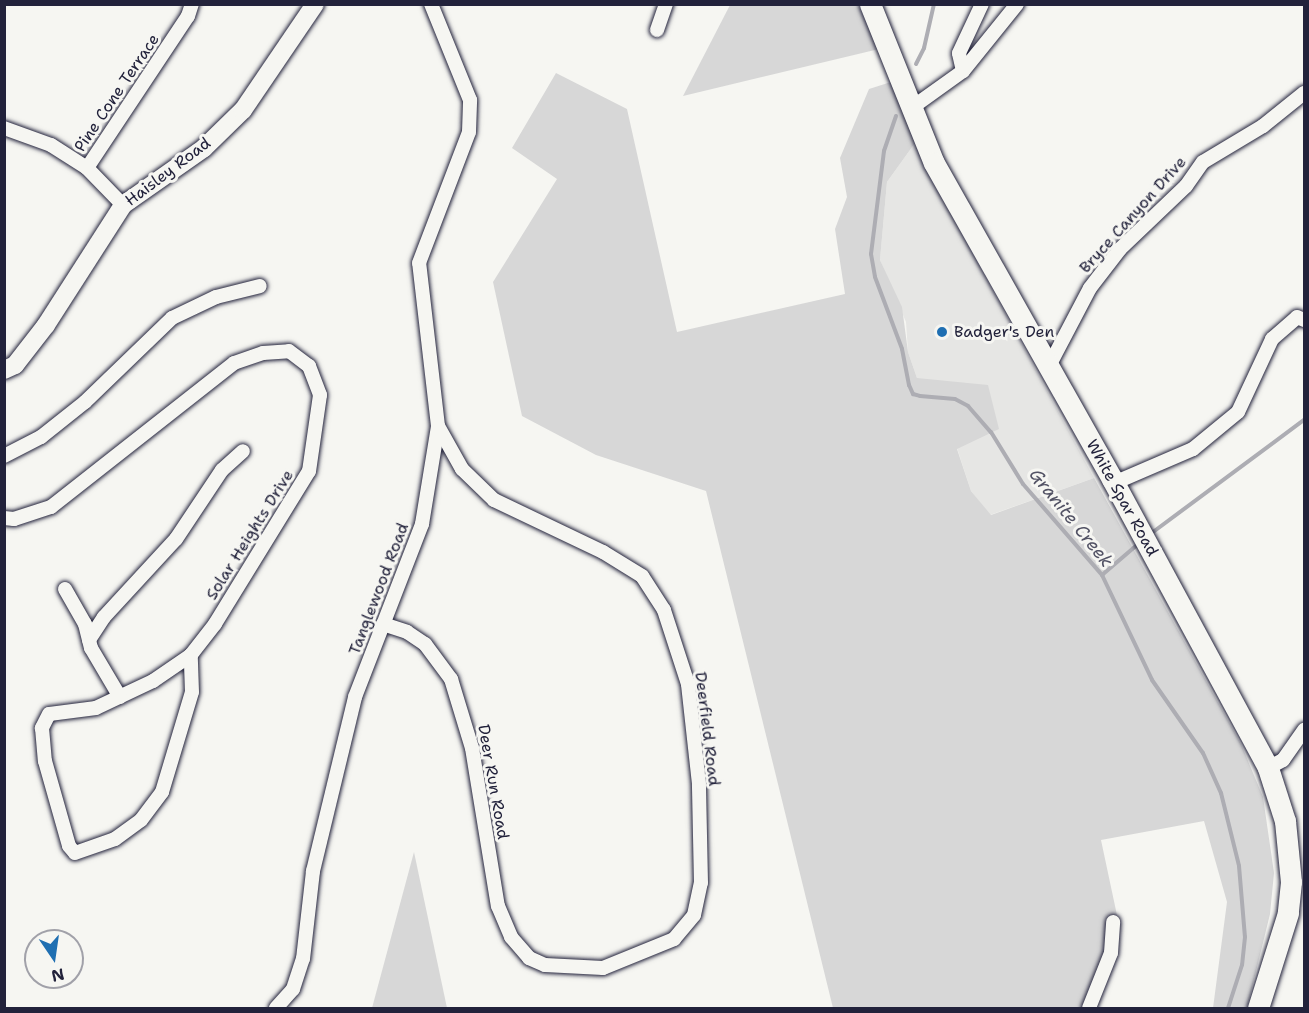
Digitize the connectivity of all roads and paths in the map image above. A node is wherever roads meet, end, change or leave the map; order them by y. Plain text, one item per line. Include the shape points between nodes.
1 (192, 4) edge
2 (315, 4) edge
3 (447, 4) edge
4 (666, 4) edge
5 (870, 4) edge
6 (982, 4) edge
7 (1017, 4) edge
8 (433, 8) edge
9 (657, 30) dead end
10 (963, 71) junction
11 (1305, 93) edge
12 (910, 109) junction
13 (7, 134) edge
14 (87, 168) junction
15 (123, 205) junction
16 (260, 286) dead end
17 (1305, 320) edge
18 (1048, 368) junction
19 (4, 370) edge
20 (438, 426) junction
21 (243, 451) dead end
22 (4, 456) edge
23 (1114, 483) junction
24 (4, 518) edge
25 (65, 589) dead end
26 (382, 624) junction
27 (89, 640) junction
28 (190, 655) junction
29 (120, 697) junction
30 (1305, 730) edge
31 (1268, 768) junction
32 (1113, 922) dead end
33 (544, 965) joint
34 (276, 1008) edge
35 (1089, 1008) edge
36 (1258, 1008) edge

1 - 14 street, Pine Cone Terrace via 188,16
2 - 15 street, Haisley Road via 243,110 204,148
3 - 8 street
4 - 9 street
5 - 12 main road, White Spar Road
6 - 10 street via 959,53
7 - 10 street
8 - 20 street, Tanglewood Road via 470,100 469,132 419,264
10 - 12 street
11 - 18 street, Bryce Canyon Drive via 1263,126 1203,162 1186,186 1120,249 1090,288
12 - 18 main road, White Spar Road via 934,164
13 - 14 street via 51,145
14 - 15 street
15 - 19 street, Haisley Road via 46,325 15,365
16 - 22 street via 216,297 172,318 41,438
17 - 23 street via 1297,317 1272,339 1238,412 1193,449
18 - 23 main road, White Spar Road
20 - 26 street, Tanglewood Road via 422,524
20 - 33 street, Deerfield Road via 462,469 494,500 603,552 642,576 664,610 688,684 699,784 701,883 694,915 674,939 603,968
21 - 27 street via 222,470 176,539 104,617
23 - 31 main road, White Spar Road
24 - 28 street, Solar Heights Drive via 14,519 51,507 234,363 263,353 289,351 309,366 320,395 309,471 215,624
25 - 27 street
26 - 33 street, Deer Run Road via 407,632 425,644 451,680 472,748 498,906 512,937 529,958
26 - 34 street, Tanglewood Road via 355,697 313,871 303,959 293,989
27 - 29 street
28 - 29 street, Solar Heights Drive via 153,681
28 - 29 street, Solar Heights Drive via 192,692 162,792 141,820 115,839 75,853 69,846 45,761 42,728 50,714 96,708
30 - 31 street via 1283,760
31 - 36 main road, White Spar Road via 1285,821 1291,882 1279,949
32 - 35 street via 1112,952

